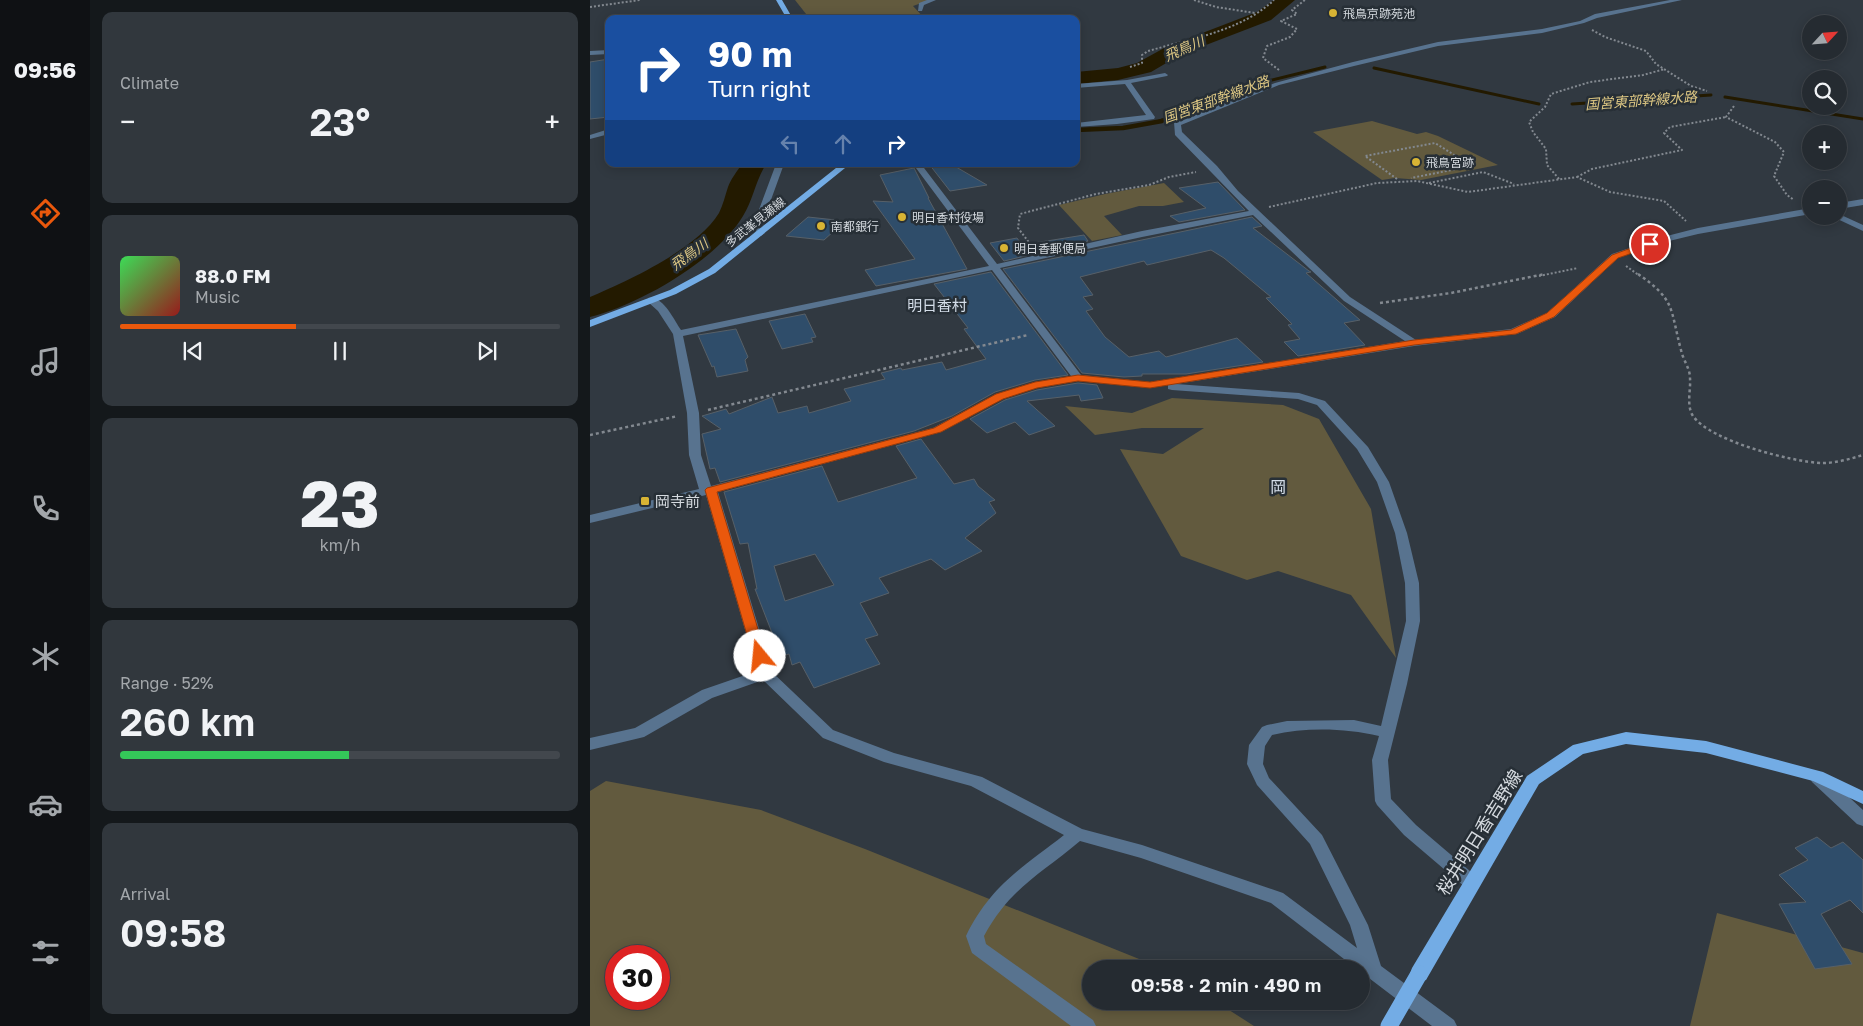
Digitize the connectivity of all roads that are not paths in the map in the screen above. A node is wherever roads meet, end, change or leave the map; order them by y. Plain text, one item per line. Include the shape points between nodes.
1 (779, 0) edge
2 (932, 0) edge
3 (1660, 0) edge
4 (1679, 0) edge
5 (1666, 2) junction
6 (920, 10) dead end
7 (788, 15) edge
8 (605, 52) edge
9 (590, 53) edge
10 (1165, 74) dead end
11 (1127, 82) junction
12 (1080, 86) edge
13 (1080, 125) edge
14 (605, 132) edge
15 (590, 137) edge
16 (779, 167) edge
17 (842, 167) edge
18 (918, 167) edge
19 (1863, 202) edge
20 (1847, 205) edge
21 (1256, 212) junction
22 (1802, 213) edge
23 (1847, 221) edge
24 (1863, 228) edge
25 (761, 233) junction
26 (993, 267) junction
27 (651, 300) junction
28 (590, 324) edge
29 (678, 334) junction
30 (1414, 343) junction
31 (1078, 378) junction
32 (1150, 385) junction
33 (708, 491) junction
34 (590, 519) edge
35 (765, 674) junction
36 (1387, 733) junction
37 (590, 744) edge
38 (1817, 776) junction
39 (1863, 798) edge
40 (1863, 820) edge
41 (1077, 834) junction
42 (1471, 882) junction
43 (1373, 969) junction
44 (1086, 1026) edge
45 (1389, 1026) edge
46 (1447, 1026) edge

1 - 7 main road
2 - 6 street via 921,4
3 - 5 street
4 - 5 street
5 - 21 street via 1542,31 1438,44 1353,64 1277,84 1177,124 1178,134
8 - 9 street
10 - 11 street
11 - 12 street
11 - 13 street via 1151,117
14 - 15 street
16 - 25 street via 755,231
17 - 25 main road, 多武峯見瀬線
18 - 26 street
19 - 20 street
21 - 26 street
21 - 30 street via 1347,299
22 - 30 street via 1698,231 1662,240 1612,260 1551,315 1513,332
23 - 24 street
25 - 27 main road, 多武峯見瀬線 via 712,271
26 - 29 street
26 - 31 street
27 - 28 main road, 多武峯見瀬線
27 - 29 street via 662,309
29 - 33 street via 693,413 695,456
30 - 32 street
31 - 32 street
31 - 33 street via 1035,385 1000,396 937,430
32 - 36 street via 1299,396 1326,408 1362,447 1384,482 1401,533 1412,583 1413,621
33 - 34 street
33 - 35 street
35 - 37 street via 707,694 639,733
35 - 41 street via 828,734 890,758 976,781
36 - 42 street via 1380,760 1383,801 1410,830
36 - 43 street via 1354,725 1287,726 1267,731 1258,745 1255,764 1263,781 1316,840 1359,925
38 - 39 main road, 桜井明日香吉野線
38 - 40 street
38 - 42 main road, 桜井明日香吉野線 via 1706,747 1626,738 1578,749 1533,780
41 - 43 street via 1142,852 1277,898
41 - 44 street via 1018,878 986,916 975,936 978,948
42 - 45 main road, 桜井明日香吉野線, bridge
43 - 46 street

